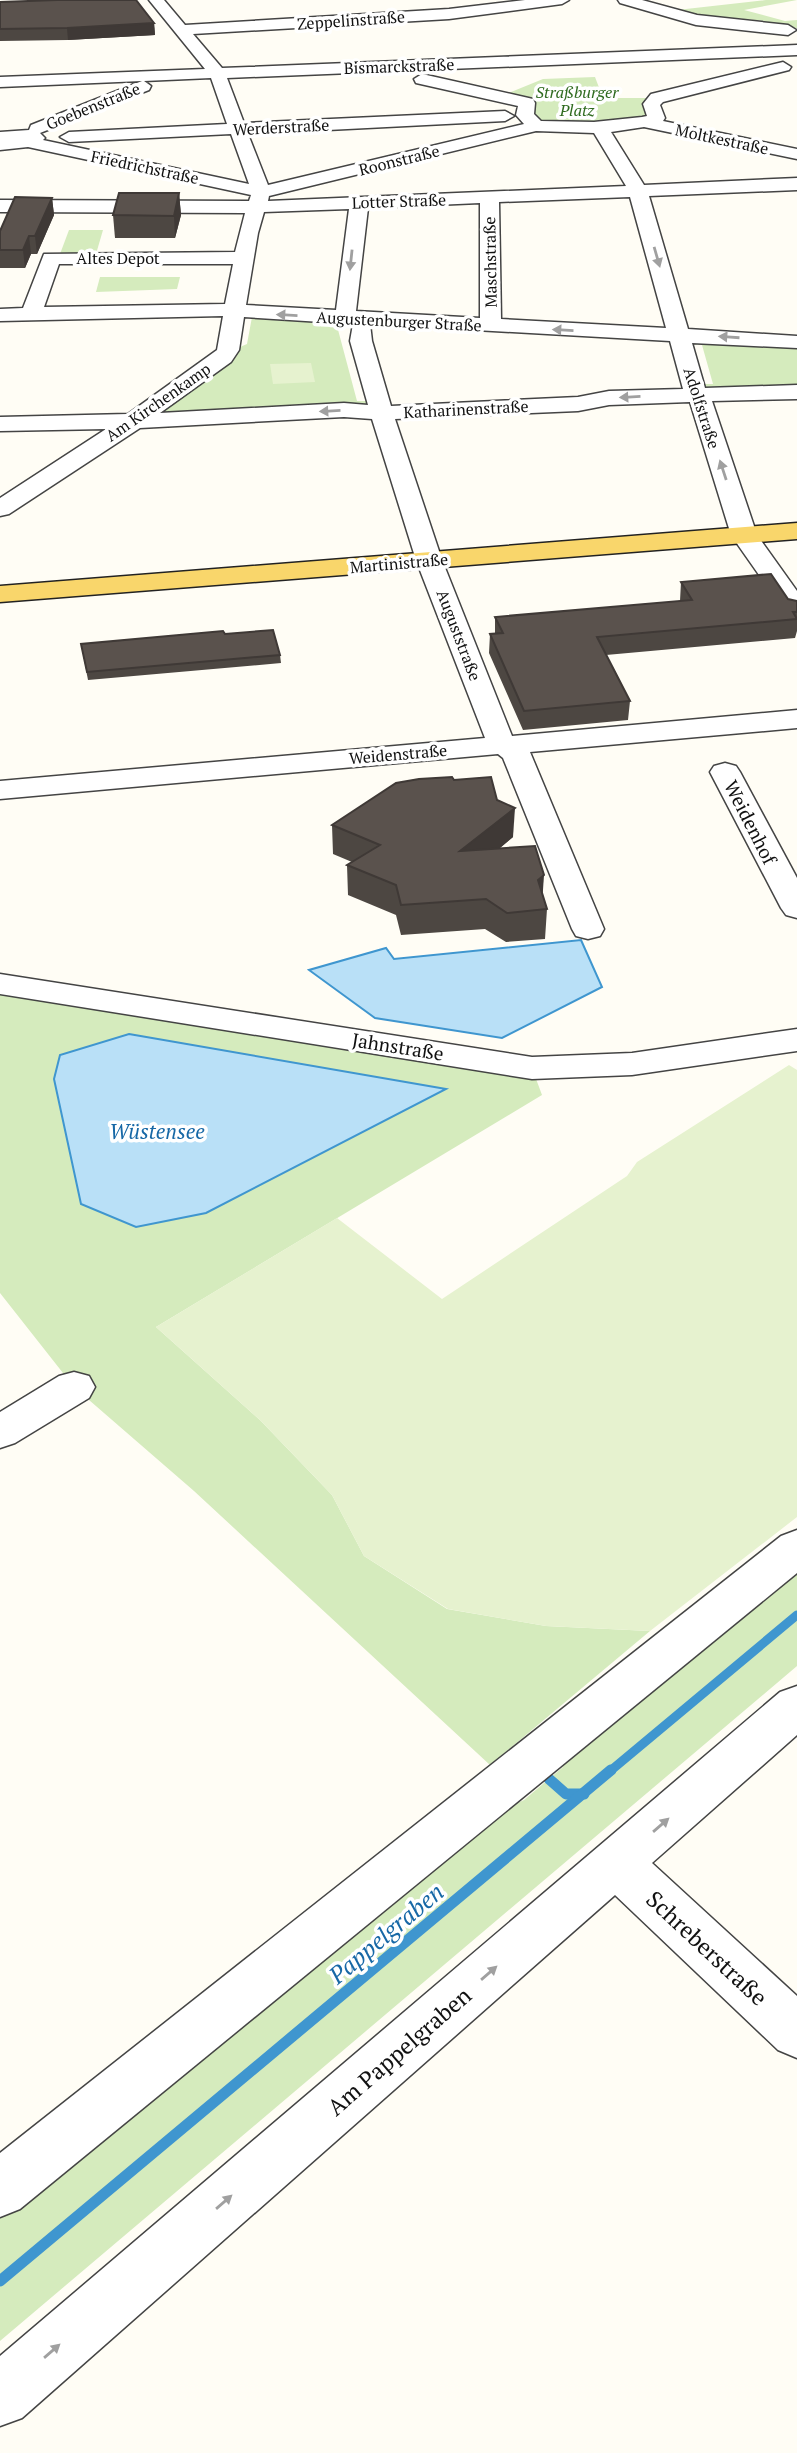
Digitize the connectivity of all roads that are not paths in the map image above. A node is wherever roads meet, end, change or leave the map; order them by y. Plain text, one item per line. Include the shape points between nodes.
1 (156, 0) edge
2 (562, 0) edge
3 (625, 0) edge
4 (449, 14) junction
5 (464, 28) dead end
6 (182, 30) junction
7 (797, 31) edge
8 (221, 45) dead end
9 (194, 47) junction
10 (797, 50) edge
11 (797, 64) edge
12 (383, 67) junction
13 (217, 73) junction
14 (158, 76) junction
15 (0, 82) edge
16 (530, 115) junction
17 (648, 123) junction
18 (599, 125) junction
19 (237, 129) junction
20 (0, 136) edge
21 (30, 138) junction
22 (0, 145) edge
23 (797, 154) edge
24 (797, 184) edge
25 (638, 191) junction
26 (489, 198) junction
27 (258, 199) junction
28 (359, 203) junction
29 (0, 206) edge
30 (245, 258) junction
31 (235, 310) junction
32 (31, 314) junction
33 (0, 315) edge
34 (353, 322) junction
35 (491, 326) junction
36 (680, 335) junction
37 (797, 342) edge
38 (797, 392) edge
39 (698, 395) junction
40 (382, 413) junction
41 (134, 421) junction
42 (0, 424) edge
43 (0, 509) edge
44 (797, 531) edge
45 (746, 540) junction
46 (797, 540) edge
47 (431, 565) junction
48 (0, 594) edge
49 (0, 603) edge
50 (797, 610) edge
51 (797, 719) edge
52 (700, 727) junction
53 (503, 745) junction
54 (0, 790) edge
55 (797, 908) edge
56 (587, 929) dead end
57 (0, 984) edge
58 (797, 1040) edge
59 (74, 1387) dead end
60 (0, 1432) edge
61 (797, 1548) edge
62 (797, 1706) edge
63 (616, 1863) junction
64 (797, 2032) edge
65 (0, 2189) edge
66 (0, 2396) edge

1 - 6 street
2 - 4 street, Zeppelinstraße
3 - 7 street via 696,20
4 - 5 street
4 - 6 street, Zeppelinstraße
6 - 9 street
8 - 9 street
9 - 13 street
10 - 12 street, Bismarckstraße
11 - 17 street via 652,101 656,118
12 - 13 street, Bismarckstraße
12 - 16 street
13 - 14 street, Bismarckstraße
13 - 19 street
14 - 15 street, Bismarckstraße
14 - 21 street, Goebenstraße
16 - 18 street
16 - 19 street, Werderstraße
16 - 27 street, Roonstraße
17 - 18 street
17 - 23 street, Moltkestraße
18 - 25 street, Adolfstraße
19 - 21 street, Werderstraße
19 - 27 street
20 - 21 street
21 - 22 street
21 - 27 street, Friedrichstraße
24 - 25 street, Lotter Straße
25 - 26 street, Lotter Straße
25 -> 36 street, Adolfstraße
26 - 28 street, Lotter Straße
26 - 35 street, Maschstraße
27 - 28 street, Lotter Straße
27 - 29 street, Lotter Straße
27 - 30 street, Am Kirchenkamp
28 -> 34 street, Auguststraße
30 - 31 street, Am Kirchenkamp
30 - 32 street, Altes Depot via 51,258
31 - 32 street, Augustenburger Straße
34 -> 31 street, Augustenburger Straße
31 - 41 street, Am Kirchenkamp via 223,357
32 - 33 street, Augustenburger Straße
34 - 35 street, Augustenburger Straße
34 - 40 street, Auguststraße
36 -> 35 street, Augustenburger Straße
37 -> 36 street, Augustenburger Straße
36 - 39 street, Adolfstraße
38 - 39 street, Katharinenstraße
39 -> 40 street, Katharinenstraße
45 -> 39 street, Adolfstraße
40 -> 41 street, Katharinenstraße via 344,410
40 - 47 street, Auguststraße
41 - 42 street, Katharinenstraße
41 - 43 street, Am Kirchenkamp
44 - 45 main road, Martinistraße
45 - 46 main road, Martinistraße
45 - 47 main road, Martinistraße
45 - 50 street, Adolfstraße
47 - 48 main road, Martinistraße
47 - 49 main road, Martinistraße
47 - 53 street, Auguststraße
51 - 52 street, Weidenstraße
52 - 53 street, Weidenstraße
52 - 55 street, Weidenhof
53 - 54 street, Weidenstraße
53 - 56 street, Auguststraße via 516,753
57 - 58 street, Jahnstraße via 532,1068 583,1070 645,1064
59 - 60 street
61 - 65 street
63 -> 62 street, Am Pappelgraben
63 - 64 street, Schreberstraße
66 -> 63 street, Am Pappelgraben

